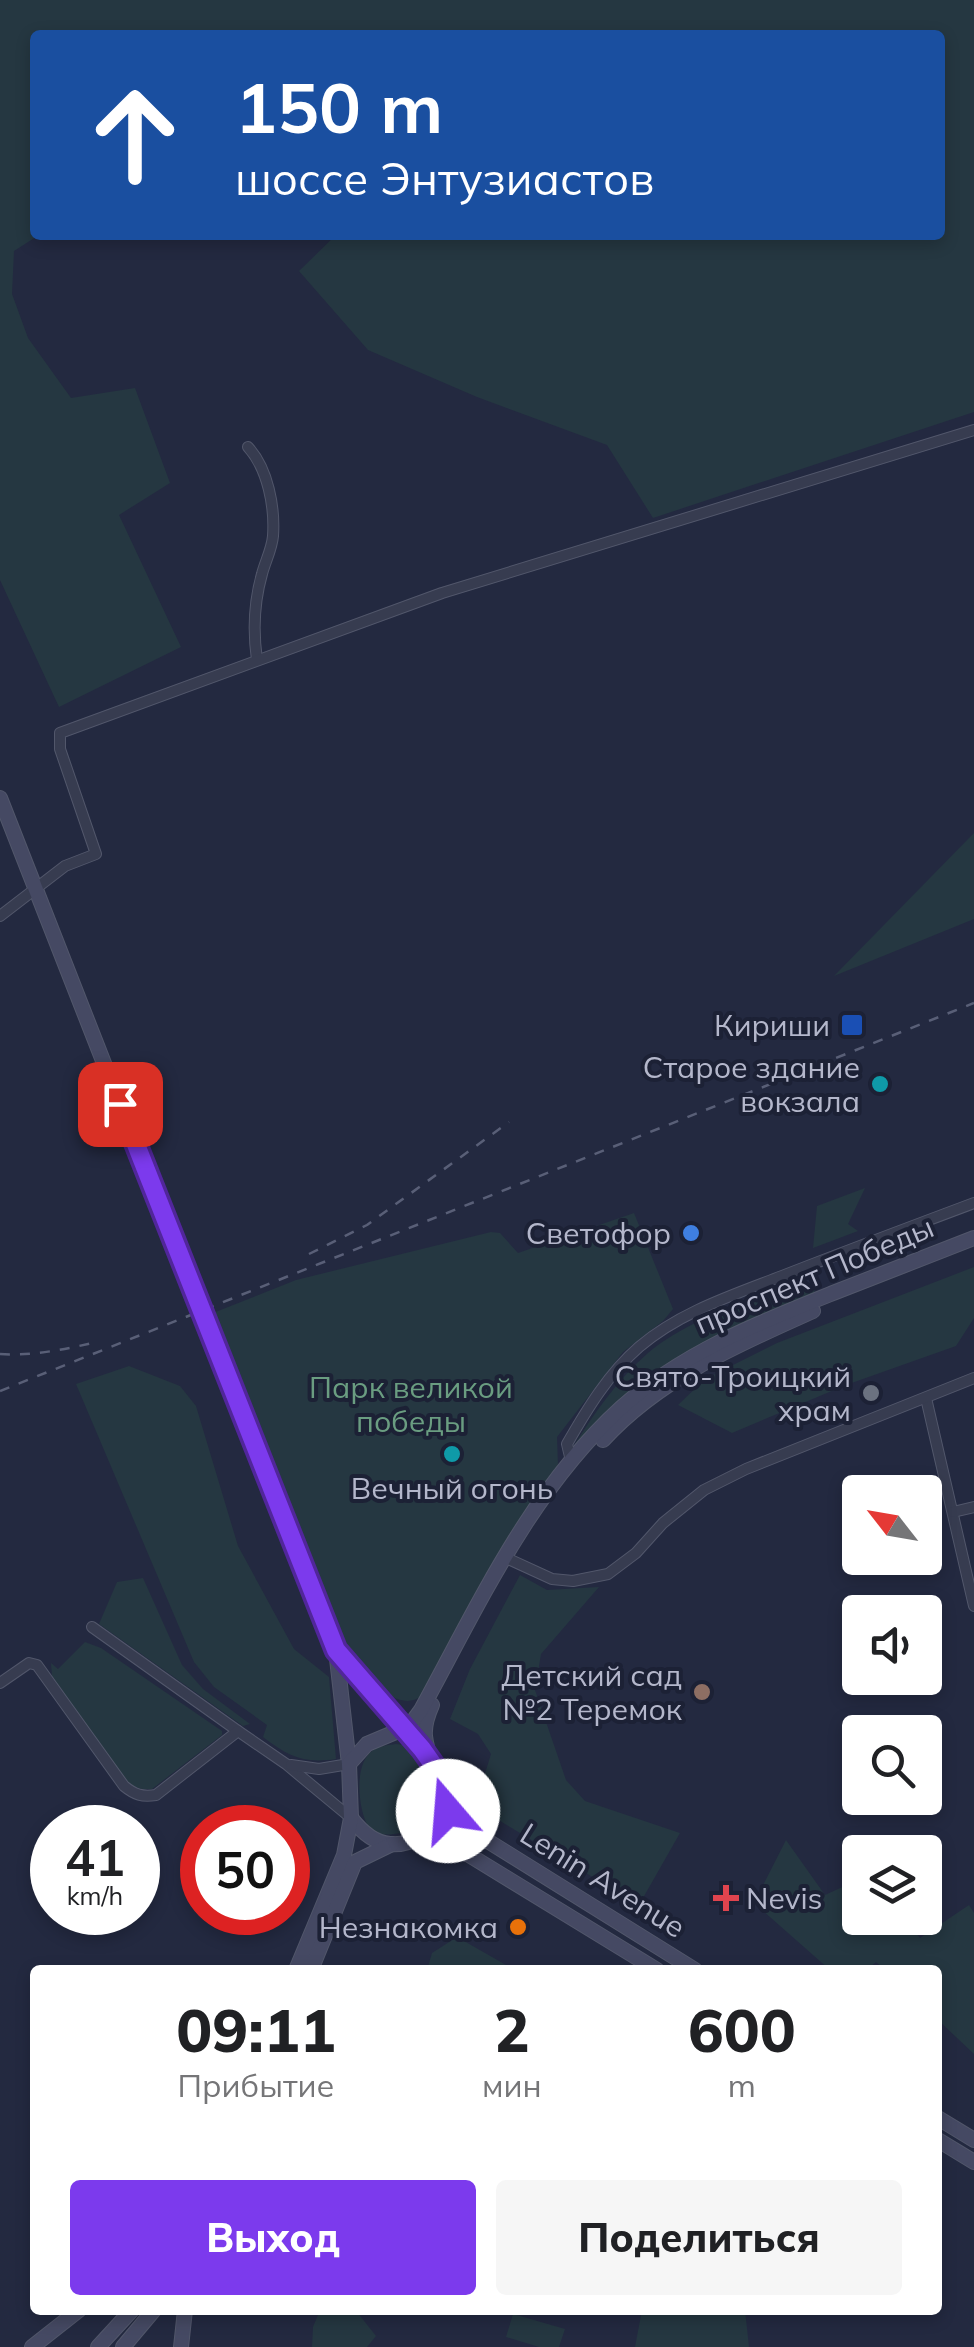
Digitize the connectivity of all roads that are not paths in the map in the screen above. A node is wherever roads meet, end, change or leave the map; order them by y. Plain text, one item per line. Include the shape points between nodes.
1 (974, 430) edge
2 (248, 447) dead end
3 (258, 660) junction
4 (0, 798) edge
5 (35, 890) junction
6 (0, 916) edge
7 (974, 1203) edge
8 (974, 1238) edge
9 (974, 1246) edge
10 (974, 1378) edge
11 (926, 1398) junction
12 (571, 1461) junction
13 (974, 1507) edge
14 (953, 1512) junction
15 (508, 1559) junction
16 (974, 1606) edge
17 (92, 1628) dead end
18 (336, 1650) junction
19 (0, 1682) edge
20 (376, 1696) junction
21 (431, 1699) junction
22 (403, 1727) junction
23 (238, 1732) junction
24 (389, 1736) junction
25 (422, 1749) junction
26 (286, 1764) junction
27 (349, 1764) junction
28 (434, 1766) junction
29 (443, 1796) junction
30 (351, 1818) junction
31 (416, 1840) junction
32 (392, 1844) junction
33 (298, 1965) edge
34 (312, 1965) edge
35 (649, 1965) edge
36 (688, 1965) edge
37 (942, 2120) edge
38 (974, 2140) edge
39 (942, 2142) edge
40 (974, 2162) edge
41 (74, 2315) edge
42 (127, 2315) edge
43 (150, 2315) edge
44 (184, 2315) edge
45 (32, 2347) edge
46 (98, 2347) edge
47 (123, 2347) edge
48 (181, 2347) edge

1 - 3 street via 442,593
2 - 3 street via 258,457 270,497 274,539 260,578 253,635
3 - 5 street via 60,734 96,854 65,866
4 - 5 main road
5 - 6 street
5 - 18 main road, bridge
7 - 12 street via 760,1284 660,1330 618,1368 587,1409 568,1444
8 - 12 main road, проспект Победы via 703,1350 622,1408
9 - 15 main road, проспект Победы via 821,1307 687,1372 609,1433
10 - 11 street
11 - 14 street
11 - 15 street via 704,1490 608,1574 552,1579
12 - 15 main road, проспект Победы via 529,1517
13 - 14 street
14 - 16 street
15 - 21 main road, проспект Победы
17 - 23 street
18 - 20 main road
18 - 27 main road
19 - 23 street via 29,1663 37,1665 134,1794 156,1795
20 - 21 main road via 402,1708
20 - 22 main road
21 - 22 main road
21 - 28 main road via 425,1738
22 - 24 main road
22 - 25 main road
23 - 26 street
24 - 25 main road
24 - 27 main road via 367,1744
25 - 28 main road
26 - 27 street via 319,1770
26 - 30 street
27 - 30 main road
28 - 29 main road
29 - 31 main road via 435,1824
29 - 36 main road, Lenin Avenue via 454,1820
30 - 32 main road via 367,1835
30 - 33 main road via 344,1855
31 - 32 main road
31 - 35 main road, Lenin Avenue via 443,1839
32 - 34 main road via 355,1862
37 - 38 main road
39 - 40 main road
41 - 45 main road
42 - 46 main road
43 - 47 main road
44 - 48 main road

